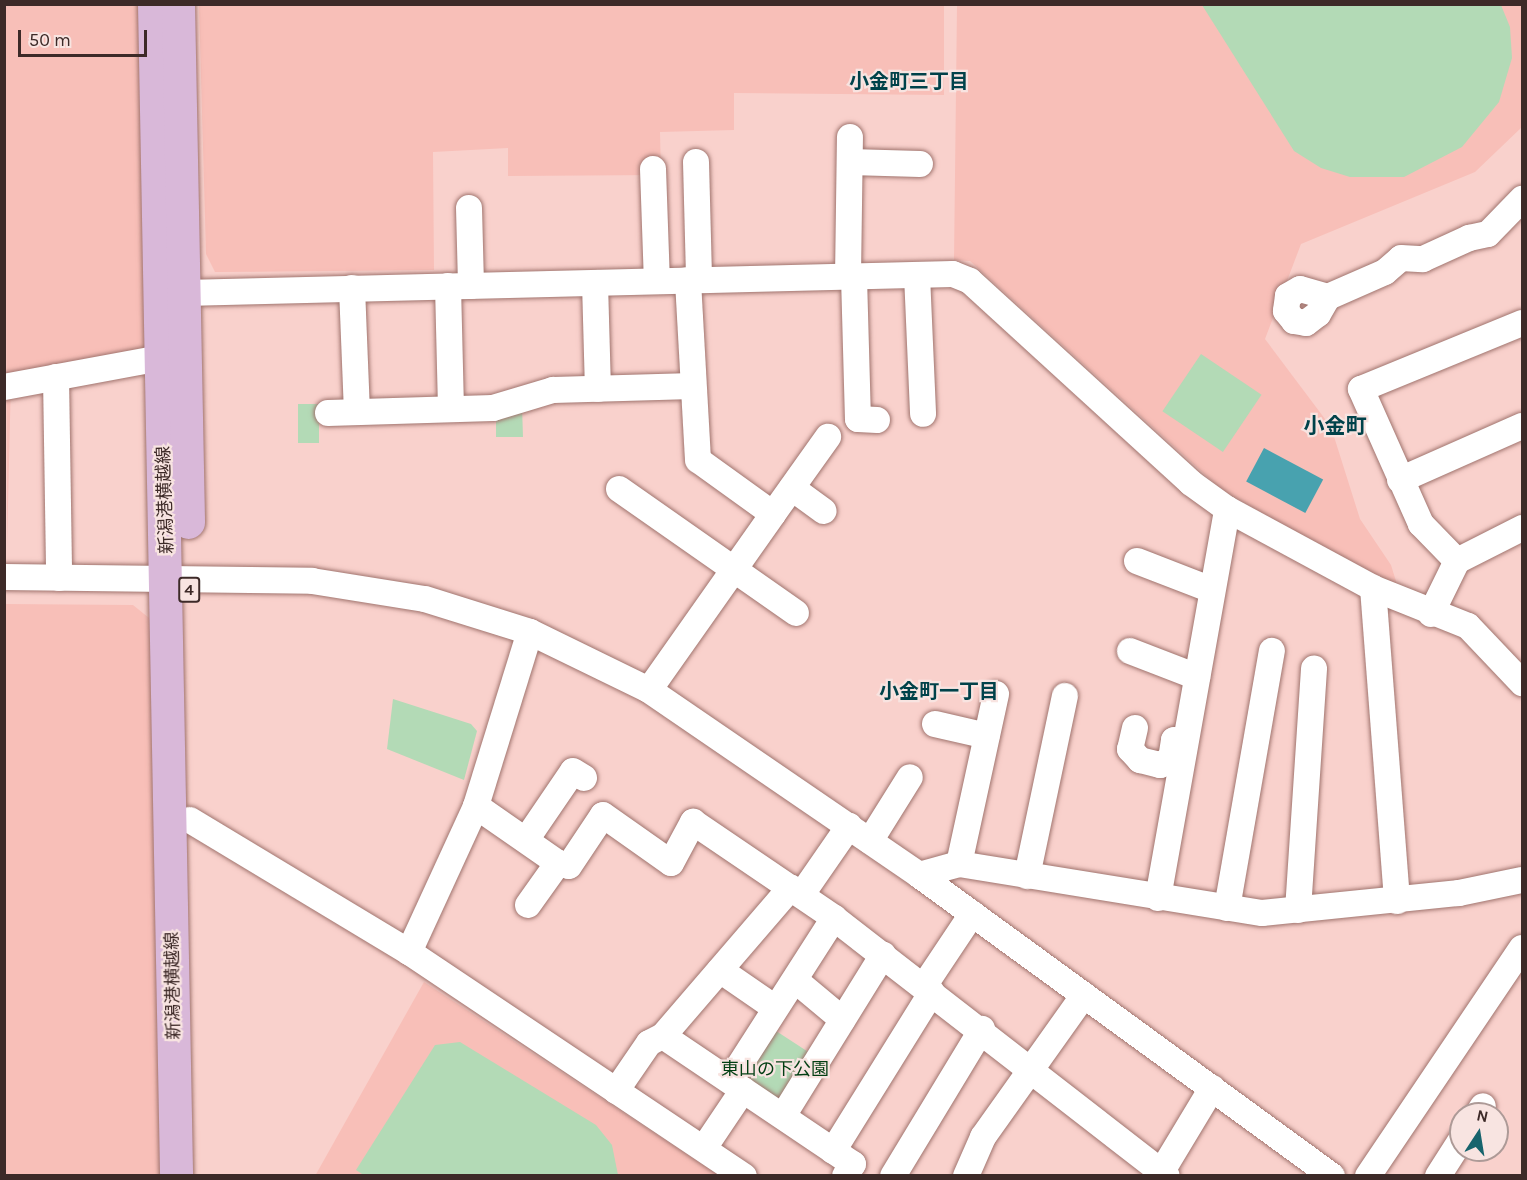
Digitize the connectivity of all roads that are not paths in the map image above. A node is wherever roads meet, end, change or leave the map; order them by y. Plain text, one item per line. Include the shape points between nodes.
1 (154, 4) edge
2 (178, 4) edge
3 (850, 137) dead end
4 (696, 162) dead end
5 (849, 162) junction
6 (920, 164) dead end
7 (653, 169) dead end
8 (1522, 199) edge
9 (469, 208) dead end
10 (917, 275) junction
11 (851, 277) junction
12 (694, 280) junction
13 (657, 281) junction
14 (595, 283) junction
15 (459, 286) junction
16 (352, 288) junction
17 (184, 293) junction
18 (1328, 297) dead end
19 (1522, 323) edge
20 (160, 358) junction
21 (56, 377) junction
22 (693, 386) junction
23 (4, 387) edge
24 (598, 388) junction
25 (451, 408) junction
26 (357, 411) junction
27 (328, 412) dead end
28 (923, 414) dead end
29 (877, 420) dead end
30 (1522, 426) edge
31 (828, 437) dead end
32 (1400, 480) junction
33 (792, 488) junction
34 (619, 489) dead end
35 (1227, 509) junction
36 (824, 511) dead end
37 (773, 514) junction
38 (1522, 528) edge
39 (1137, 561) dead end
40 (1457, 561) junction
41 (734, 567) junction
42 (4, 577) edge
43 (178, 577) junction
44 (59, 578) junction
45 (1373, 588) junction
46 (1212, 590) junction
47 (796, 613) dead end
48 (1431, 614) junction
49 (530, 632) junction
50 (1130, 651) dead end
51 (1272, 651) dead end
52 (1314, 669) dead end
53 (1197, 677) junction
54 (1522, 683) edge
55 (649, 690) junction
56 (996, 694) dead end
57 (1065, 696) dead end
58 (936, 724) dead end
59 (1135, 728) dead end
60 (987, 736) junction
61 (1186, 744) junction
62 (910, 777) dead end
63 (584, 778) dead end
64 (477, 806) junction
65 (190, 820) junction
66 (849, 826) junction
67 (526, 840) junction
68 (870, 841) junction
69 (558, 863) junction
70 (959, 864) junction
71 (920, 875) junction
72 (1026, 876) junction
73 (1522, 880) edge
74 (796, 890) junction
75 (1158, 898) junction
76 (1397, 901) junction
77 (528, 905) dead end
78 (1227, 908) junction
79 (1298, 910) junction
80 (972, 914) junction
81 (834, 918) junction
82 (1522, 948) edge
83 (409, 952) junction
84 (883, 955) junction
85 (720, 970) junction
86 (795, 980) junction
87 (928, 989) junction
88 (1084, 995) junction
89 (775, 1008) junction
90 (843, 1020) junction
91 (982, 1029) junction
92 (663, 1036) junction
93 (1032, 1071) junction
94 (737, 1085) junction
95 (1212, 1088) junction
96 (616, 1090) junction
97 (783, 1116) junction
98 (704, 1148) junction
99 (833, 1151) junction
100 (1449, 1159) edge
101 (735, 1173) edge
102 (1163, 1174) edge
103 (176, 1176) edge
104 (195, 1176) edge
105 (845, 1176) edge
106 (893, 1176) edge
107 (966, 1176) edge
108 (1332, 1176) edge
109 (1368, 1176) edge
110 (1438, 1176) edge

1 - 20 main road, 新潟港横越線 / 4
2 - 17 main road, 新潟港横越線 / 4
3 - 5 street
4 - 12 street
5 - 6 street
5 - 11 street
7 - 13 street
8 - 18 street via 1488,234 1469,238 1423,259 1401,258 1385,272
9 - 15 street
10 - 11 street
10 - 28 street
10 - 35 street via 953,274 970,280 1191,483
11 - 12 street
11 - 29 street via 858,419
12 - 13 street
12 - 22 street
13 - 14 street
14 - 15 street
14 - 24 street
15 - 16 street
15 - 25 street
16 - 17 street
16 - 26 street
17 - 43 main road, 新潟港横越線 / 4
19 - 32 street via 1361,389
20 - 21 street
20 - 43 main road, 新潟港横越線 / 4
21 - 23 street
21 - 44 street
22 - 24 street
22 - 37 street via 698,460
24 - 25 street via 553,390 493,408
25 - 26 street
26 - 27 street
30 - 32 street
31 - 33 street
32 - 40 street via 1421,524
33 - 36 street
33 - 37 street
34 - 41 street
35 - 45 street
35 - 46 street
37 - 41 street
38 - 40 street
39 - 46 street
40 - 48 street
41 - 47 street
41 - 55 street
42 - 44 street
43 - 44 street
43 - 49 street via 312,581 372,588 424,599
43 - 65 main road, 新潟港横越線 / 4
43 - 103 main road, 新潟港横越線 / 4
45 - 48 street
45 - 76 street
46 - 53 street
48 - 54 street via 1476,632
49 - 55 street
49 - 64 street
50 - 53 street
51 - 78 street
52 - 79 street
53 - 61 street
55 - 66 street
56 - 60 street
57 - 72 street
58 - 60 street
59 - 61 street via 1130,749 1140,759 1160,765 1171,759 1174,740
60 - 70 street
61 - 75 street
62 - 68 street
63 - 67 street via 573,771
64 - 67 street
64 - 83 street
65 - 83 street
65 - 104 main road, 新潟港横越線 / 4
66 - 68 street
66 - 74 street
67 - 69 street
68 - 71 street
69 - 74 street via 569,866 603,815 671,862 693,822
69 - 77 street
70 - 71 street
70 - 72 street
71 - 80 street
72 - 75 street
73 - 76 street
74 - 81 street
74 - 85 street
75 - 78 street
76 - 79 street
78 - 79 street via 1262,913
80 - 87 street
80 - 88 street
81 - 84 street
81 - 86 street
82 - 109 street
83 - 96 street
84 - 87 street
84 - 90 street
85 - 89 street
85 - 92 street
86 - 89 street
86 - 90 street
87 - 91 street
87 - 99 street
88 - 93 street
88 - 95 street
89 - 94 street
90 - 97 street
91 - 93 street
91 - 106 street
92 - 94 street
92 - 96 street via 649,1043
93 - 102 street
93 - 107 street via 982,1137
94 - 97 street
94 - 98 street
95 - 102 street
95 - 108 street
96 - 98 street
97 - 99 street
98 - 101 street
99 - 105 street via 853,1164
100 - 110 street

